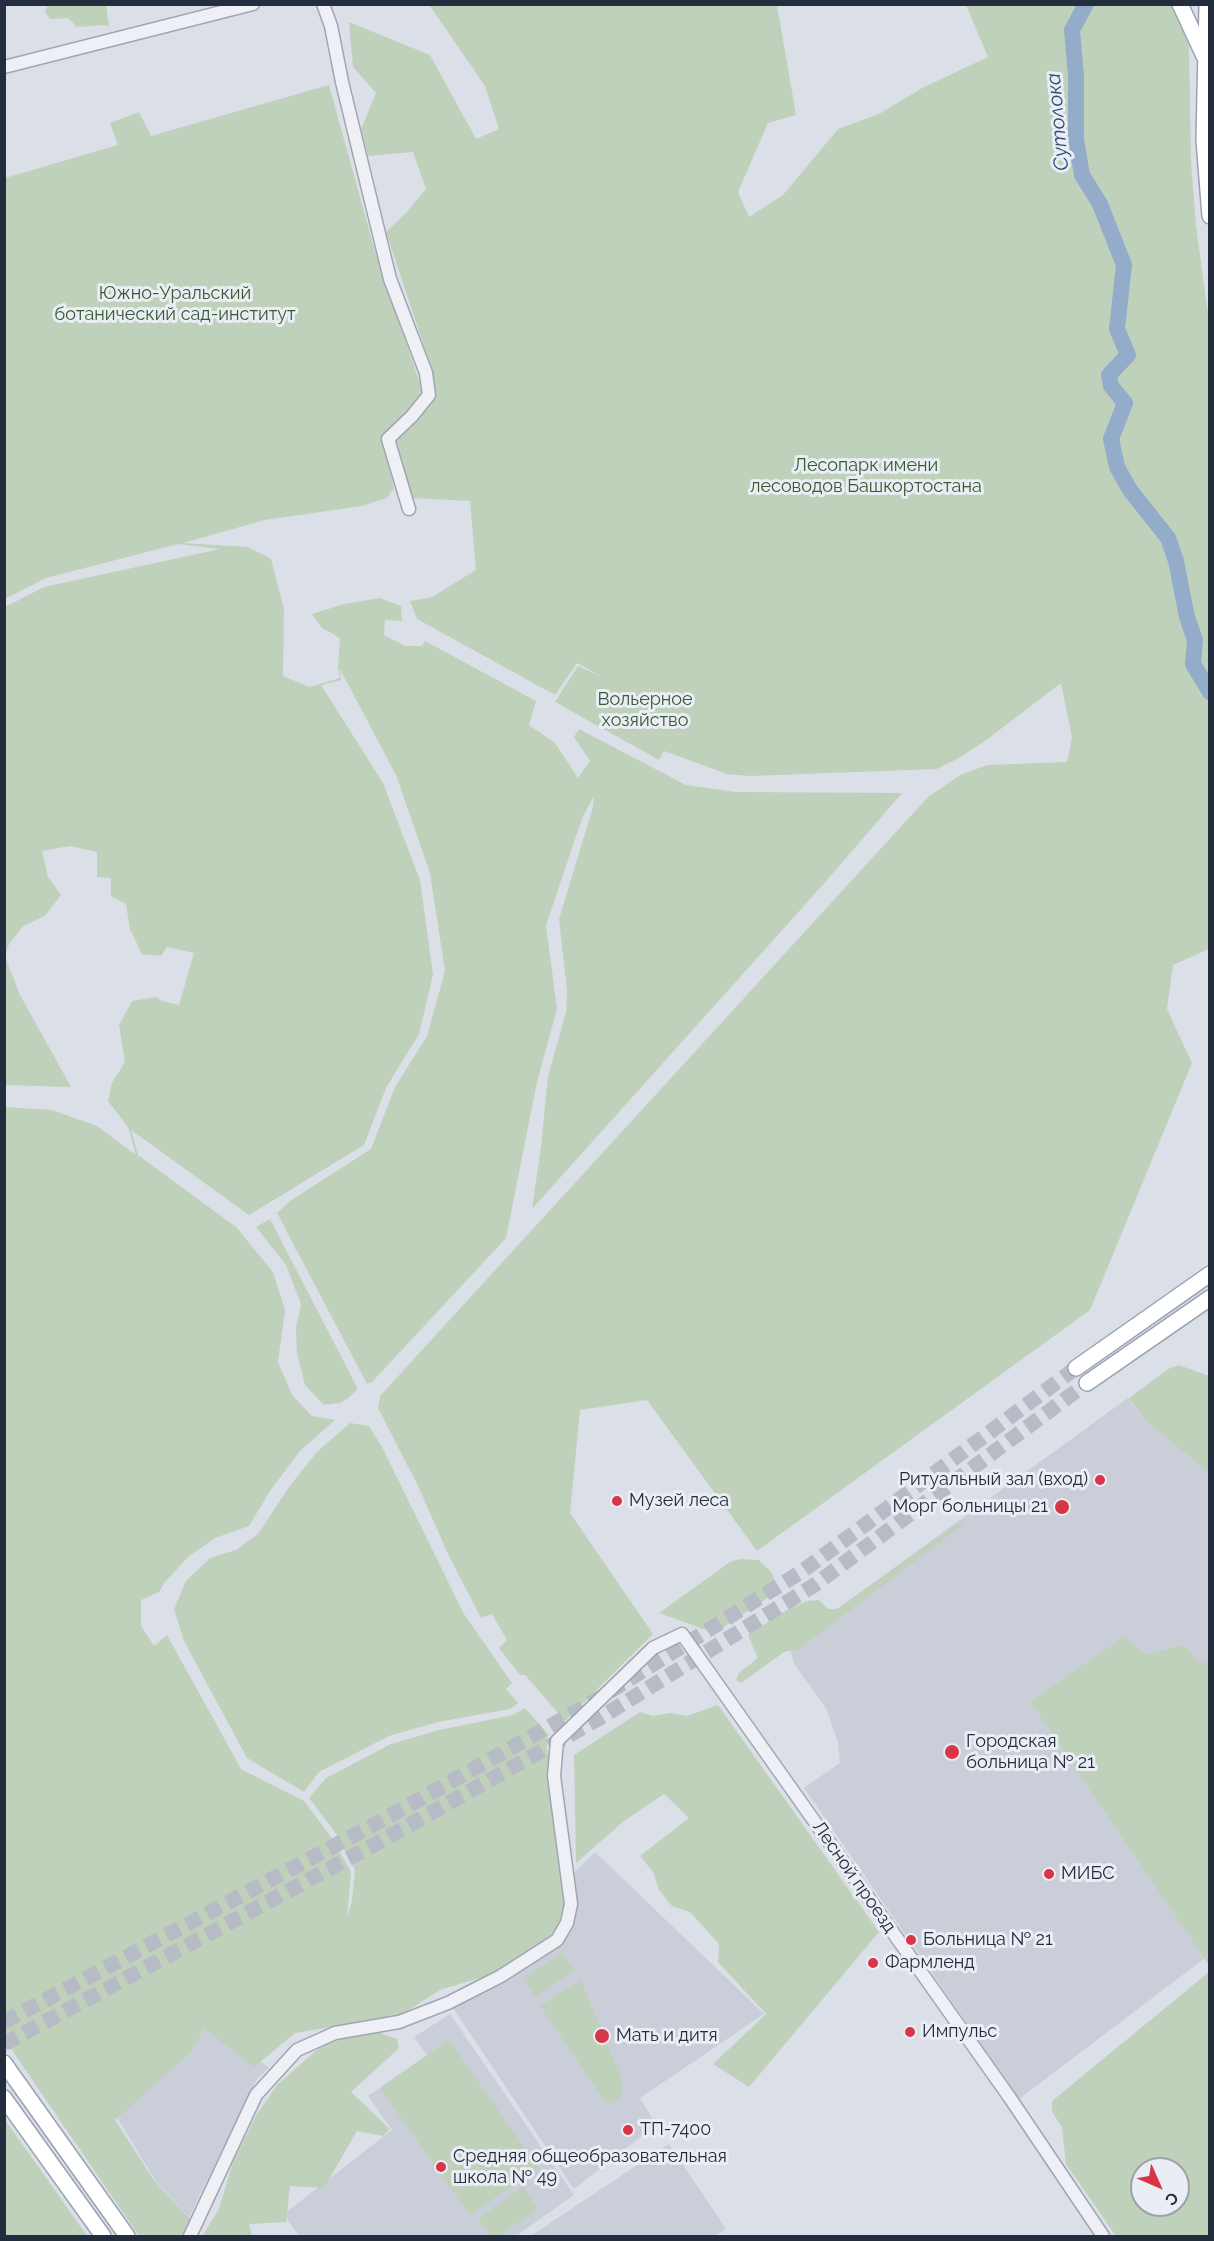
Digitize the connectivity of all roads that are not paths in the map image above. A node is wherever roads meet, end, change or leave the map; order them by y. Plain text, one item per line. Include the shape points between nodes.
1 (253, 4) edge
2 (322, 4) edge
3 (1180, 4) edge
4 (1207, 4) edge
5 (1206, 58) junction
6 (4, 67) edge
7 (1209, 216) edge
8 (409, 508) dead end
9 (1209, 1274) edge
10 (1209, 1298) edge
11 (1076, 1368) tunnel mouth
12 (1087, 1383) tunnel mouth
13 (4, 2063) edge
14 (4, 2098) edge
15 (102, 2236) edge
16 (127, 2236) edge
17 (190, 2236) edge
18 (1103, 2236) edge

1 - 6 street
2 - 8 street via 331,26 390,279 426,373 429,395 388,438
3 - 5 main road
4 - 5 main road
5 - 7 main road via 1204,140
9 - 11 main road
10 - 12 main road
13 - 16 main road
14 - 15 main road
17 - 18 street, Лесной проезд via 256,2095 297,2050 335,2033 399,2022 448,2003 501,1976 557,1940 567,1923 571,1904 555,1776 557,1741 653,1648 682,1634

